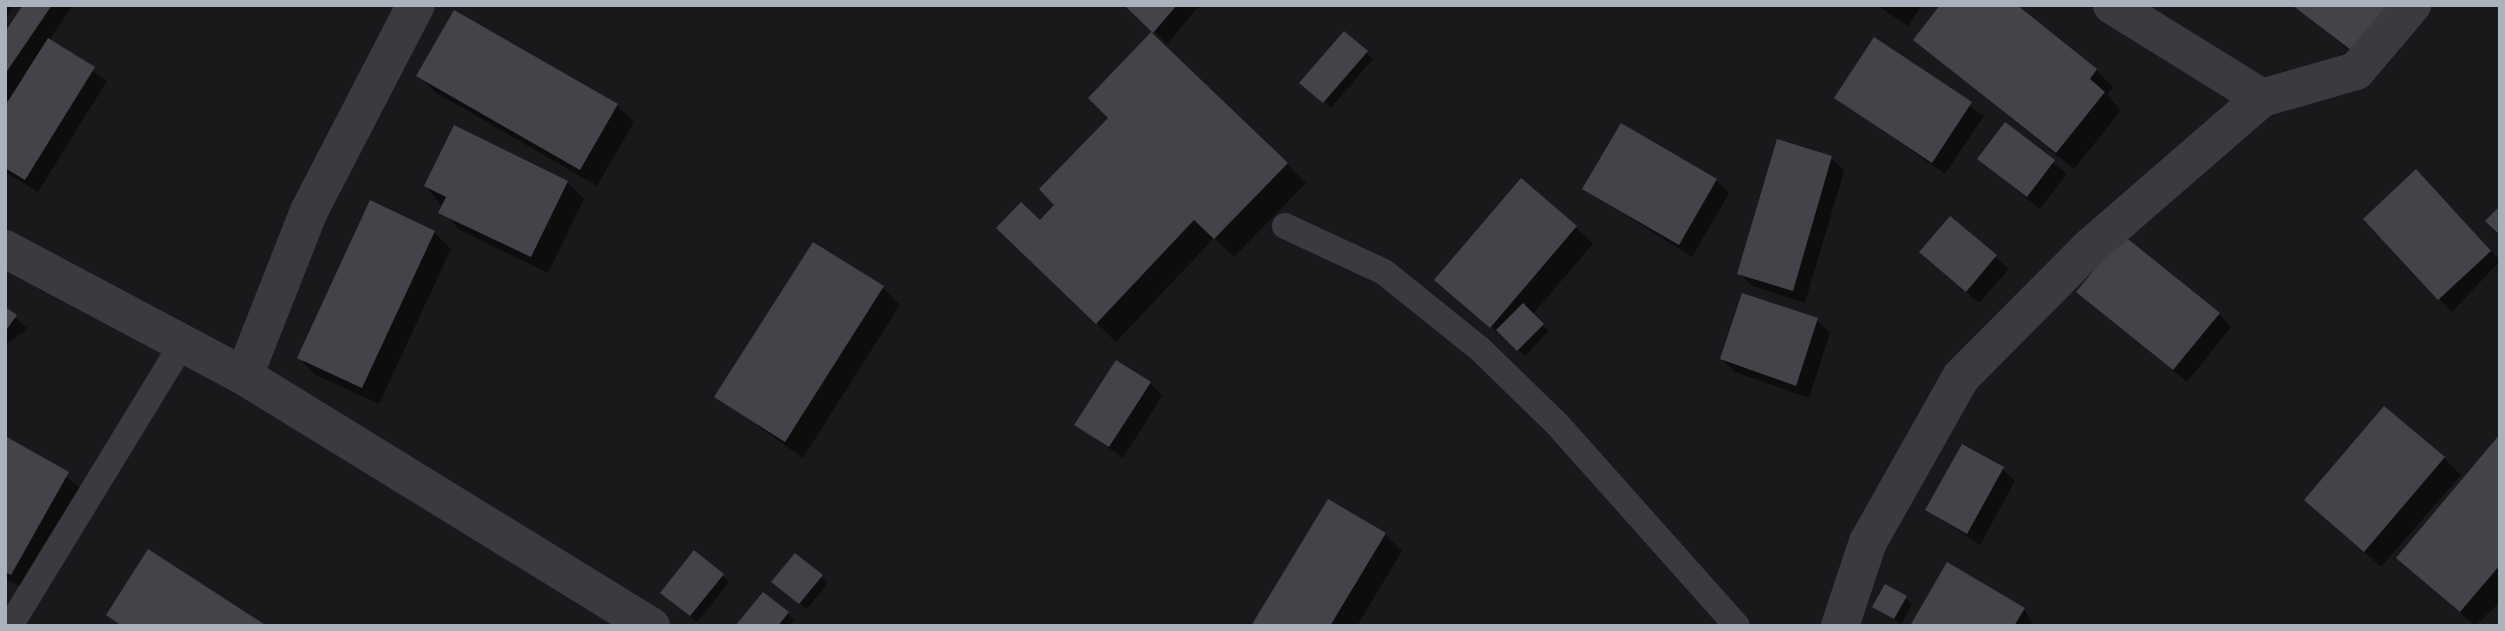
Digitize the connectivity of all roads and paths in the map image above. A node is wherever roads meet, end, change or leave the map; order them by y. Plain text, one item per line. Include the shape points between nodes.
1 (416, 5) edge
2 (2112, 5) edge
3 (2412, 5) edge
4 (2262, 98) junction
5 (1285, 226) dead end
6 (5, 249) edge
7 (183, 343) junction
8 (244, 376) junction
9 (10, 626) edge
10 (651, 626) edge
11 (1737, 626) edge
12 (1840, 626) edge

1 - 8 street via 309,211
2 - 4 street
3 - 4 street via 2356,71
4 - 12 street via 2090,247 1961,377 1868,542
5 - 11 lane via 1384,272 1481,350 1558,425
6 - 7 street
7 - 8 street
7 - 9 lane
8 - 10 street

